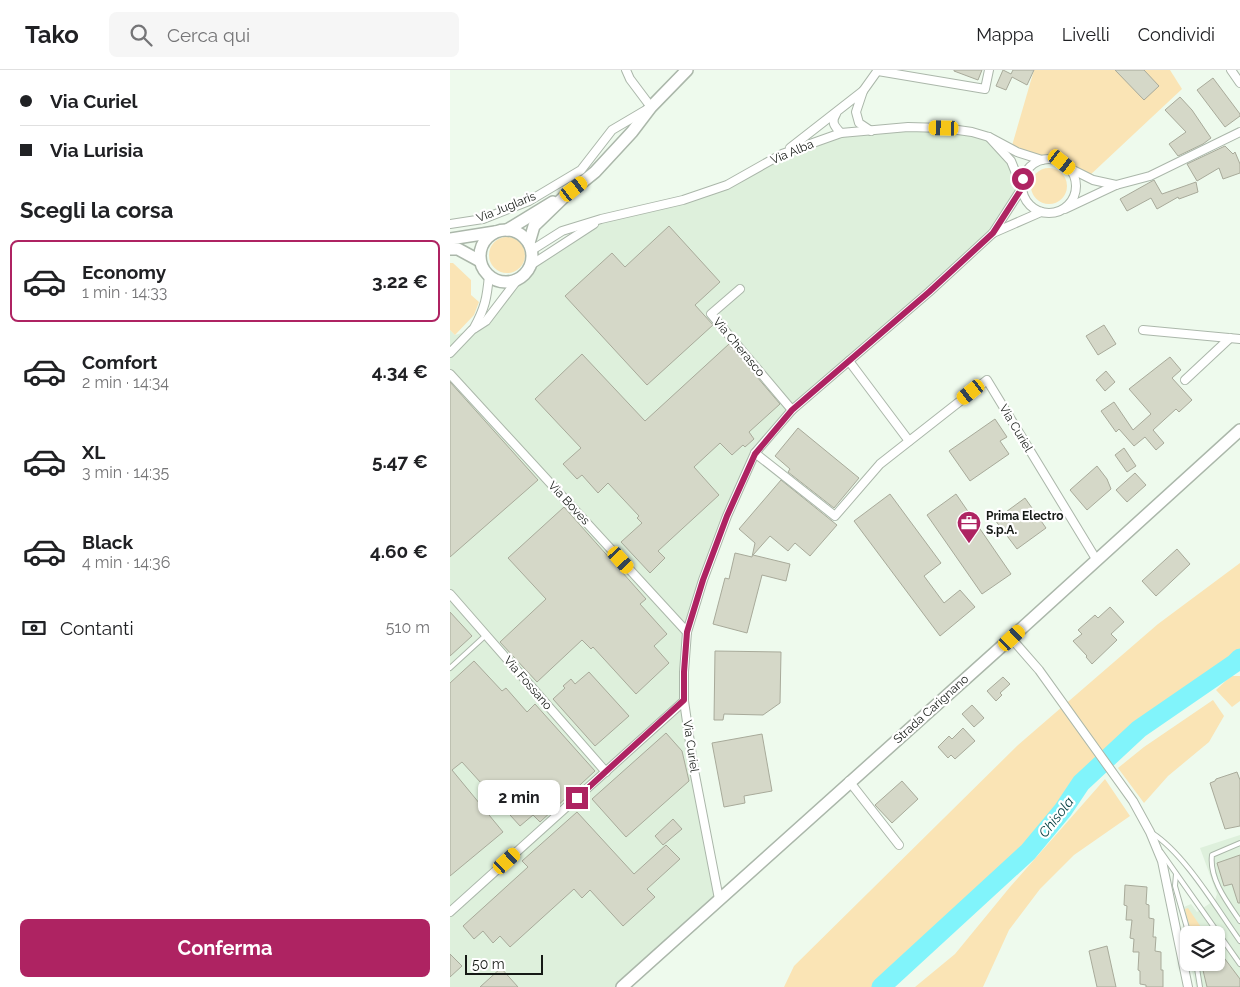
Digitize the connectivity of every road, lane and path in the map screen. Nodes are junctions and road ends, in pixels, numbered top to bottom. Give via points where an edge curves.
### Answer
1 (626, 70) edge
2 (687, 70) edge
3 (878, 70) edge
4 (988, 70) edge
5 (1231, 70) edge
6 (1240, 84) edge
7 (863, 91) junction
8 (651, 107) junction
9 (837, 112) junction
10 (871, 131) junction
11 (1240, 132) edge
12 (841, 133) junction
13 (989, 137) junction
14 (782, 154) junction
15 (1042, 160) junction
16 (1070, 168) junction
17 (1116, 185) junction
18 (1022, 188) junction
19 (564, 197) junction
20 (1065, 209) junction
21 (1041, 212) junction
22 (602, 219) junction
23 (450, 224) edge
24 (507, 230) junction
25 (495, 232) junction
26 (993, 233) junction
27 (450, 239) edge
28 (531, 247) junction
29 (450, 249) edge
30 (480, 261) junction
31 (531, 265) junction
32 (489, 276) junction
33 (518, 279) junction
34 (740, 289) dead end
35 (472, 330) junction
36 (1143, 330) dead end
37 (1230, 338) junction
38 (1240, 339) edge
39 (450, 353) edge
40 (849, 361) junction
41 (450, 374) edge
42 (1185, 380) dead end
43 (792, 410) junction
44 (1240, 430) edge
45 (909, 441) junction
46 (755, 454) junction
47 (1096, 560) junction
48 (450, 594) edge
49 (687, 632) junction
50 (486, 635) junction
51 (1012, 638) junction
52 (450, 668) edge
53 (684, 700) junction
54 (606, 772) junction
55 (849, 782) junction
56 (1150, 832) junction
57 (1240, 843) edge
58 (1156, 844) junction
59 (899, 845) dead end
60 (1176, 874) junction
61 (719, 899) junction
62 (450, 912) edge
63 (1240, 921) edge
64 (1186, 926) edge
65 (1240, 941) edge
66 (1240, 964) edge
67 (1197, 971) edge
68 (622, 987) edge
69 (1188, 987) edge
70 (1200, 987) edge

1 - 8 street
2 - 8 main road, Via Juglaris
3 - 4 street via 985,89
3 - 7 street
5 - 6 street
7 - 9 street
7 - 10 street via 856,112 859,123
8 - 19 main road, Via Juglaris via 596,172
8 - 23 street, Via Juglaris via 612,130 581,170 529,201 483,219
9 - 12 street via 834,126
9 - 14 street
10 - 12 street, Via Alba
10 - 13 street, Via Alba via 944,128
11 - 17 street via 1150,176
12 - 14 street, Via Alba
13 - 15 street, Via Alba via 1017,152
13 - 18 street via 1011,161
14 - 22 street, Via Alba via 727,185 683,200
15 - 16 street via 1052,159
15 - 18 street via 1027,170
16 - 17 street via 1093,180
16 - 20 street via 1075,176 1076,194
17 - 20 street
18 - 21 street via 1032,207
18 - 26 street, Via Curiel
19 - 24 main road, Via Juglaris
19 - 28 main road, Via Juglaris via 534,226
20 - 21 street
21 - 26 street, Via Curiel
22 - 28 street, Via Alba via 562,231
22 - 31 street, Via Alba
24 - 25 main road
24 - 28 main road via 520,234
25 - 27 main road, Via Juglaris
25 - 30 main road via 482,244
26 - 40 street, Via Curiel
28 - 31 main road
29 - 30 main road via 458,249
30 - 32 main road
31 - 33 main road
32 - 33 main road via 503,282
32 - 35 street via 483,311
33 - 35 street via 486,321
34 - 43 street, Via Cherasco via 711,314
35 - 39 street
36 - 37 street
37 - 38 street
37 - 42 street
40 - 43 street, Via Curiel
40 - 45 street
41 - 49 street, Via Boves
43 - 46 street, Via Curiel
44 - 47 main road, Strada Carignano
45 - 46 street, Via Curiel via 880,464 836,516
45 - 47 street, Via Curiel via 987,380
46 - 49 street, Via Curiel via 724,525
47 - 51 main road, Strada Carignano
48 - 50 street, Via Fossano
49 - 53 street, Via Curiel
50 - 52 lane
50 - 54 street, Via Fossano
51 - 55 main road, Strada Carignano
51 - 56 street via 1039,670 1133,801
53 - 54 street
53 - 61 street, Via Curiel
54 - 62 street
55 - 59 street
55 - 61 main road, Strada Carignano
56 - 58 street
56 - 65 lane via 1182,860
57 - 63 lane via 1212,854 1211,862 1221,893
58 - 60 lane
58 - 69 street
60 - 64 lane via 1175,886
60 - 66 lane
61 - 68 main road, Strada Carignano
67 - 70 lane

